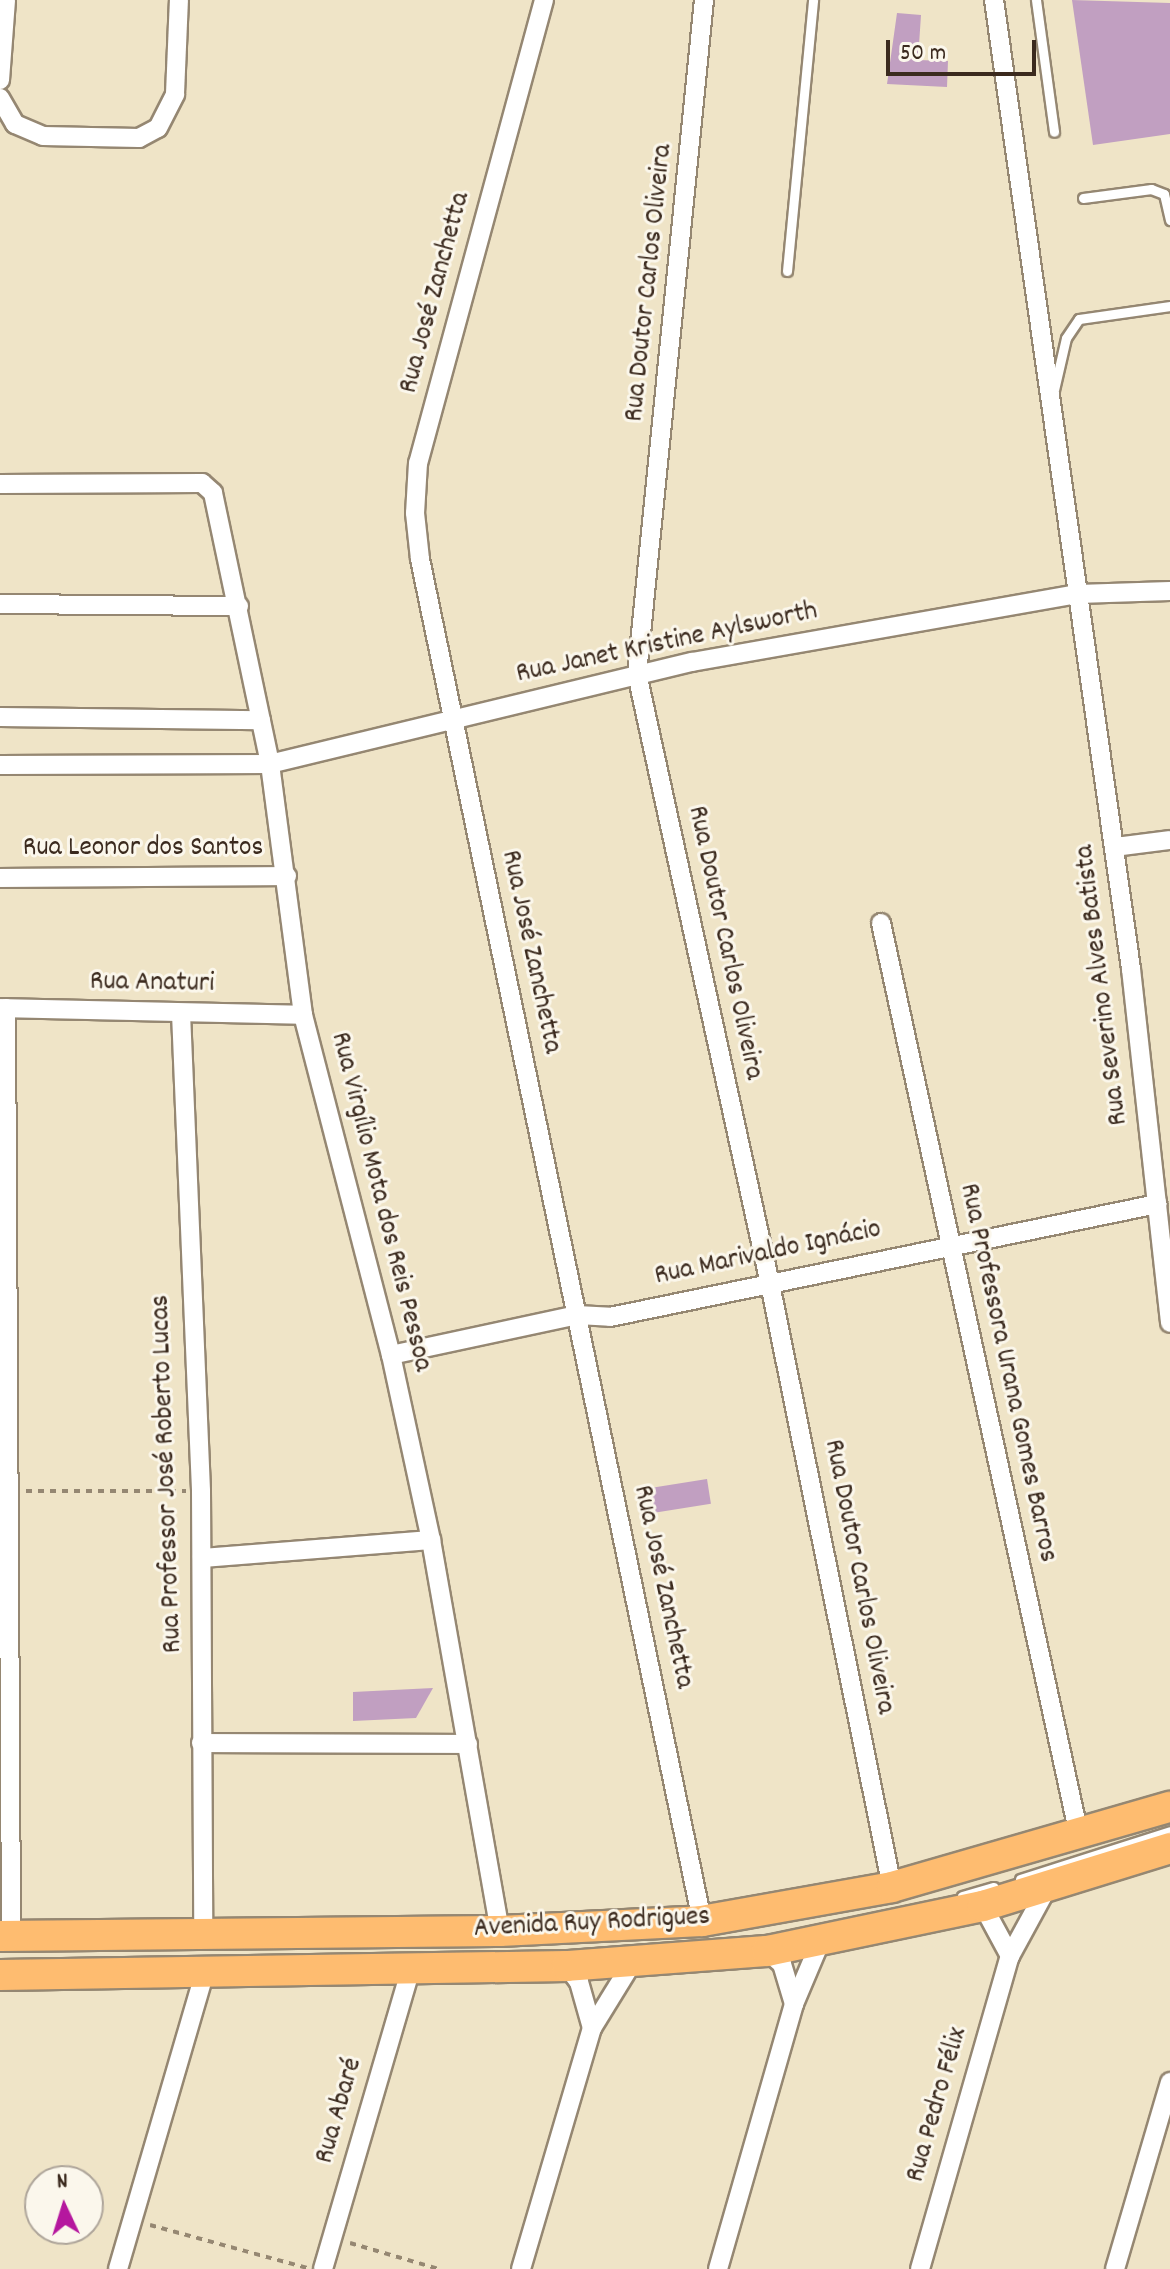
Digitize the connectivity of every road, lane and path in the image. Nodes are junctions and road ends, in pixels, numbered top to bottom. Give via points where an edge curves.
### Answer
1 (6, 0) edge
2 (179, 0) edge
3 (544, 0) edge
4 (704, 0) edge
5 (813, 0) edge
6 (994, 0) edge
7 (1036, 0) edge
8 (0, 80) edge
9 (0, 98) edge
10 (1054, 132) dead end
11 (1083, 198) dead end
12 (1170, 220) edge
13 (787, 271) dead end
14 (1170, 306) edge
15 (1051, 401) junction
16 (0, 484) edge
17 (1170, 591) edge
18 (1078, 594) junction
19 (0, 604) edge
20 (239, 606) junction
21 (637, 674) junction
22 (0, 717) edge
23 (261, 720) junction
24 (454, 720) junction
25 (270, 764) junction
26 (0, 765) edge
27 (1170, 840) edge
28 (1115, 847) junction
29 (287, 876) junction
30 (0, 878) edge
31 (881, 923) dead end
32 (3, 1008) edge
33 (181, 1013) junction
34 (303, 1015) junction
35 (1157, 1204) junction
36 (950, 1243) junction
37 (770, 1284) junction
38 (577, 1315) junction
39 (1170, 1323) edge
40 (391, 1355) junction
41 (7, 1491) junction
42 (201, 1491) junction
43 (431, 1540) junction
44 (202, 1558) junction
45 (201, 1743) junction
46 (468, 1744) junction
47 (1170, 1807) edge
48 (1170, 1816) edge
49 (1170, 1831) edge
50 (1079, 1835) junction
51 (1170, 1848) edge
52 (1018, 1865) dead end
53 (961, 1881) dead end
54 (892, 1887) junction
55 (1047, 1888) junction
56 (950, 1898) dead end
57 (936, 1902) dead end
58 (983, 1906) junction
59 (802, 1916) dead end
60 (787, 1919) dead end
61 (702, 1921) junction
62 (203, 1933) junction
63 (821, 1940) junction
64 (771, 1941) junction
65 (505, 1949) junction
66 (1010, 1956) junction
67 (3, 1961) edge
68 (632, 1963) junction
69 (567, 1966) junction
70 (411, 1969) junction
71 (205, 1971) junction
72 (794, 2004) junction
73 (592, 2028) junction
74 (1170, 2082) edge
75 (132, 2220) junction
76 (332, 2238) junction
77 (118, 2269) edge
78 (311, 2269) edge
79 (323, 2269) edge
80 (439, 2269) edge
81 (521, 2269) edge
82 (718, 2269) edge
83 (920, 2269) edge
84 (1115, 2269) edge

1 - 8 street
2 - 9 street via 175,94 169,113 149,133 139,138 43,136 15,124
3 - 24 street, Rua José Zanchetta via 418,463 420,559
4 - 21 street, Rua Doutor Carlos Oliveira
5 - 13 lane
6 - 15 street, Rua Severino Alves Batista
7 - 10 lane
11 - 12 lane via 1151,189 1164,194
14 - 15 lane via 1079,319 1066,338
15 - 18 street, Rua Severino Alves Batista
16 - 20 street, Rua Virgílio Mota dos Reis Pessoa via 209,486
17 - 18 street, Rua Janet Kristine Aylsworth
18 - 21 street, Rua Janet Kristine Aylsworth
18 - 28 street, Rua Severino Alves Batista
19 - 20 street
20 - 23 street, Rua Virgílio Mota dos Reis Pessoa
21 - 24 street, Rua Janet Kristine Aylsworth
21 - 37 street, Rua Doutor Carlos Oliveira
22 - 23 street
23 - 25 street, Rua Virgílio Mota dos Reis Pessoa
24 - 25 street, Rua Janet Kristine Aylsworth
24 - 38 street, Rua José Zanchetta
25 - 26 street, Rua Janet Kristine Aylsworth
25 - 29 street, Rua Virgílio Mota dos Reis Pessoa
27 - 28 street
28 - 35 street, Rua Severino Alves Batista
29 - 30 street, Rua Leonor dos Santos
29 - 34 street, Rua Virgílio Mota dos Reis Pessoa
31 - 36 street, Rua Professora Urana Gomes Barros
32 - 33 street, Rua Anaturi
32 - 41 street
33 - 34 street, Rua Anaturi
33 - 42 street, Rua Professor José Roberto Lucas
34 - 40 street, Rua Virgílio Mota dos Reis Pessoa
35 - 36 street, Rua Marivaldo Ignácio
35 - 39 street, Rua Severino Alves Batista
36 - 37 street, Rua Marivaldo Ignácio
36 - 50 street, Rua Professora Urana Gomes Barros
37 - 38 street, Rua Marivaldo Ignácio via 610,1317
37 - 54 street, Rua Doutor Carlos Oliveira
38 - 40 street, Rua Marivaldo Ignácio
38 - 61 street, Rua José Zanchetta
40 - 43 street, Rua Virgílio Mota dos Reis Pessoa
41 - 42 path
41 - 67 street
42 - 44 street, Rua Professor José Roberto Lucas
43 - 44 street
43 - 46 street, Rua Virgílio Mota dos Reis Pessoa
44 - 45 street, Rua Professor José Roberto Lucas
45 - 46 street
45 - 62 street, Rua Professor José Roberto Lucas
46 - 65 street, Rua Virgílio Mota dos Reis Pessoa
47 - 50 main road, Avenida Ruy Rodrigues
48 - 52 lane
49 - 56 lane
50 - 54 main road, Avenida Ruy Rodrigues
51 - 55 main road, Avenida Ruy Rodrigues
53 - 59 lane
54 - 61 main road, Avenida Ruy Rodrigues
55 - 58 main road, Avenida Ruy Rodrigues
55 - 66 street, Rua Pedro Félix
57 - 64 lane
58 - 63 main road, Avenida Ruy Rodrigues
58 - 66 street
60 - 65 lane
61 - 65 main road, Avenida Ruy Rodrigues
62 - 65 main road, Avenida Ruy Rodrigues
62 - 67 main road, Avenida Ruy Rodrigues
63 - 64 main road, Avenida Ruy Rodrigues
63 - 72 street
64 - 65 lane
64 - 68 main road, Avenida Ruy Rodrigues
64 - 72 street
65 - 67 lane
65 - 67 lane
65 - 69 main road, Avenida Ruy Rodrigues
65 - 70 main road, Avenida Ruy Rodrigues
66 - 83 street, Rua Pedro Félix
67 - 71 main road, Avenida Ruy Rodrigues
68 - 69 main road, Avenida Ruy Rodrigues
68 - 73 street
69 - 73 street via 579,1982
70 - 71 main road, Avenida Ruy Rodrigues
70 - 76 street, Rua Abaré
71 - 75 street
72 - 82 street
73 - 81 street
74 - 84 street
75 - 77 street
75 - 78 path
76 - 79 street, Rua Abaré
76 - 80 path

